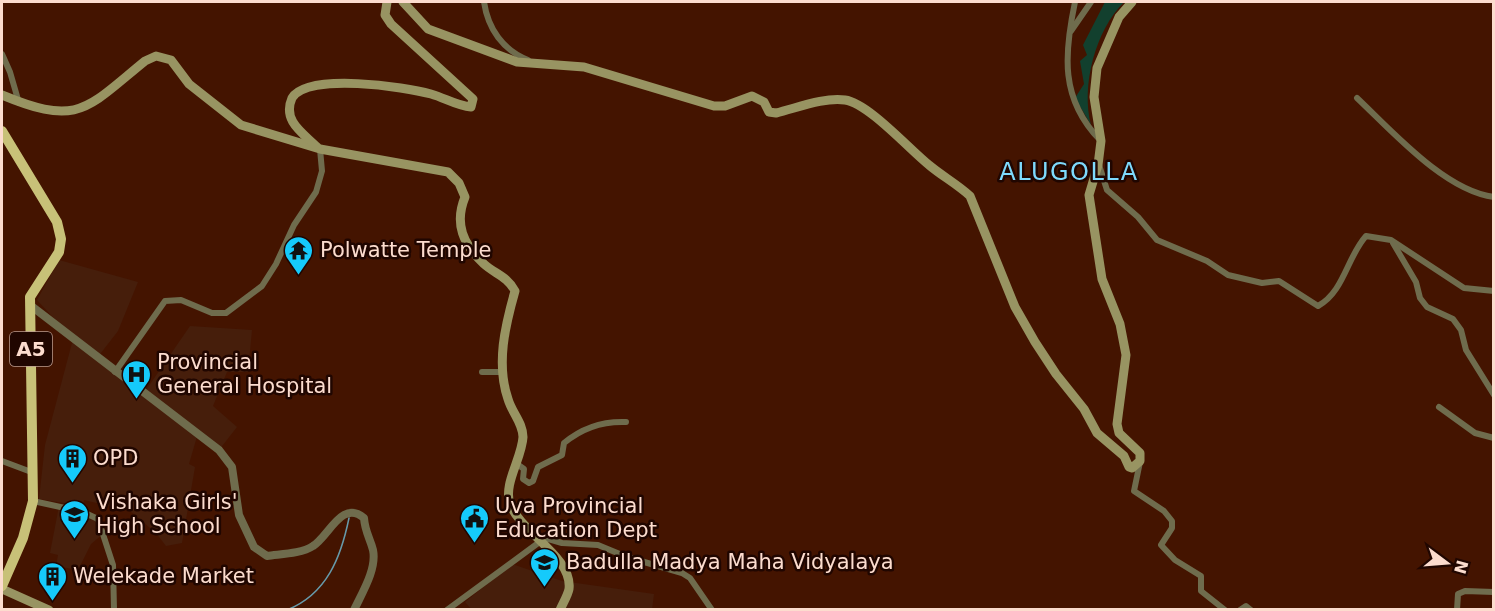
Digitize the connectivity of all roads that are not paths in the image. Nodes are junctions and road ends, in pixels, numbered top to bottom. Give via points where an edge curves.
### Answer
1 (387, 2) edge
2 (403, 2) edge
3 (484, 2) edge
4 (1075, 2) edge
5 (1091, 2) edge
6 (1132, 2) edge
7 (1068, 36) junction
8 (2, 54) edge
9 (540, 64) junction
10 (2, 95) edge
11 (1357, 98) dead end
12 (19, 103) junction
13 (2, 131) edge
14 (1101, 141) junction
15 (320, 149) junction
16 (1098, 165) junction
17 (1494, 197) edge
18 (1391, 240) junction
19 (1494, 291) edge
20 (30, 305) junction
21 (115, 372) junction
22 (482, 372) dead end
23 (504, 372) junction
24 (1494, 395) edge
25 (1440, 407) dead end
26 (626, 422) dead end
27 (1494, 438) edge
28 (2, 461) edge
29 (1140, 462) junction
30 (517, 464) junction
31 (34, 473) junction
32 (33, 501) junction
33 (538, 540) junction
34 (2, 587) edge
35 (1494, 592) edge
36 (49, 609) edge
37 (114, 609) edge
38 (354, 609) edge
39 (447, 609) edge
40 (560, 609) edge
41 (712, 609) edge
42 (1225, 609) edge
43 (1240, 609) edge
44 (1251, 609) edge
45 (1457, 609) edge

1 - 15 main road via 385,15 391,24 461,86 472,99 471,107 432,94 368,84 304,89 292,99 290,116 295,127
2 - 9 main road via 428,29 517,62
3 - 9 street via 499,40 512,54
4 - 7 street
5 - 7 street
6 - 14 main road via 1119,17 1097,68 1094,97
7 - 14 street via 1070,92 1085,125
8 - 12 street
9 - 29 main road via 584,67 714,106 752,96 764,102 769,112 776,113 836,99 848,100 970,196 1015,307 1056,374 1084,409 1096,433 1124,456 1129,467
10 - 12 main road
11 - 17 street via 1421,158 1481,196
12 - 15 main road via 66,114 88,107 156,56 171,60 189,84 241,125
13 - 20 highway, A5 via 60,231 59,252 34,289
14 - 16 main road
15 - 21 street via 322,171 316,192 262,286 225,313 212,313 181,300 165,301
15 - 23 main road via 448,172 459,183 465,197 458,212 461,232 484,264 509,280 515,291 502,336
16 - 18 street via 1107,190 1157,240 1207,261 1228,275 1262,283 1279,281 1318,306 1329,300 1356,247 1366,236
16 - 29 main road via 1089,204 1102,279 1120,324 1126,355 1117,424 1119,433 1140,453
18 - 19 street via 1464,288
18 - 24 street via 1416,282 1420,298 1427,307 1453,319 1461,330 1466,350
20 - 21 street
20 - 31 highway, A5
21 - 38 street via 228,459 239,515 254,547 262,554 315,545 348,513 364,518 373,562
22 - 23 street
23 - 30 main road via 508,403 523,434
25 - 27 street via 1475,433
26 - 30 street via 608,421 577,431 564,443 562,456 538,466 529,483 523,479 524,469
28 - 31 street
29 - 42 street via 1134,491 1172,520 1172,528 1161,544 1174,560 1201,576 1201,591
30 - 33 main road via 509,500
31 - 32 highway, A5
32 - 34 highway, A5 via 23,538
32 - 37 street via 84,512 98,519 113,565
33 - 39 street
33 - 40 main road via 565,569 569,590
33 - 41 street via 598,545 673,569 690,578
34 - 36 main road
35 - 45 street via 1458,594
43 - 44 street

